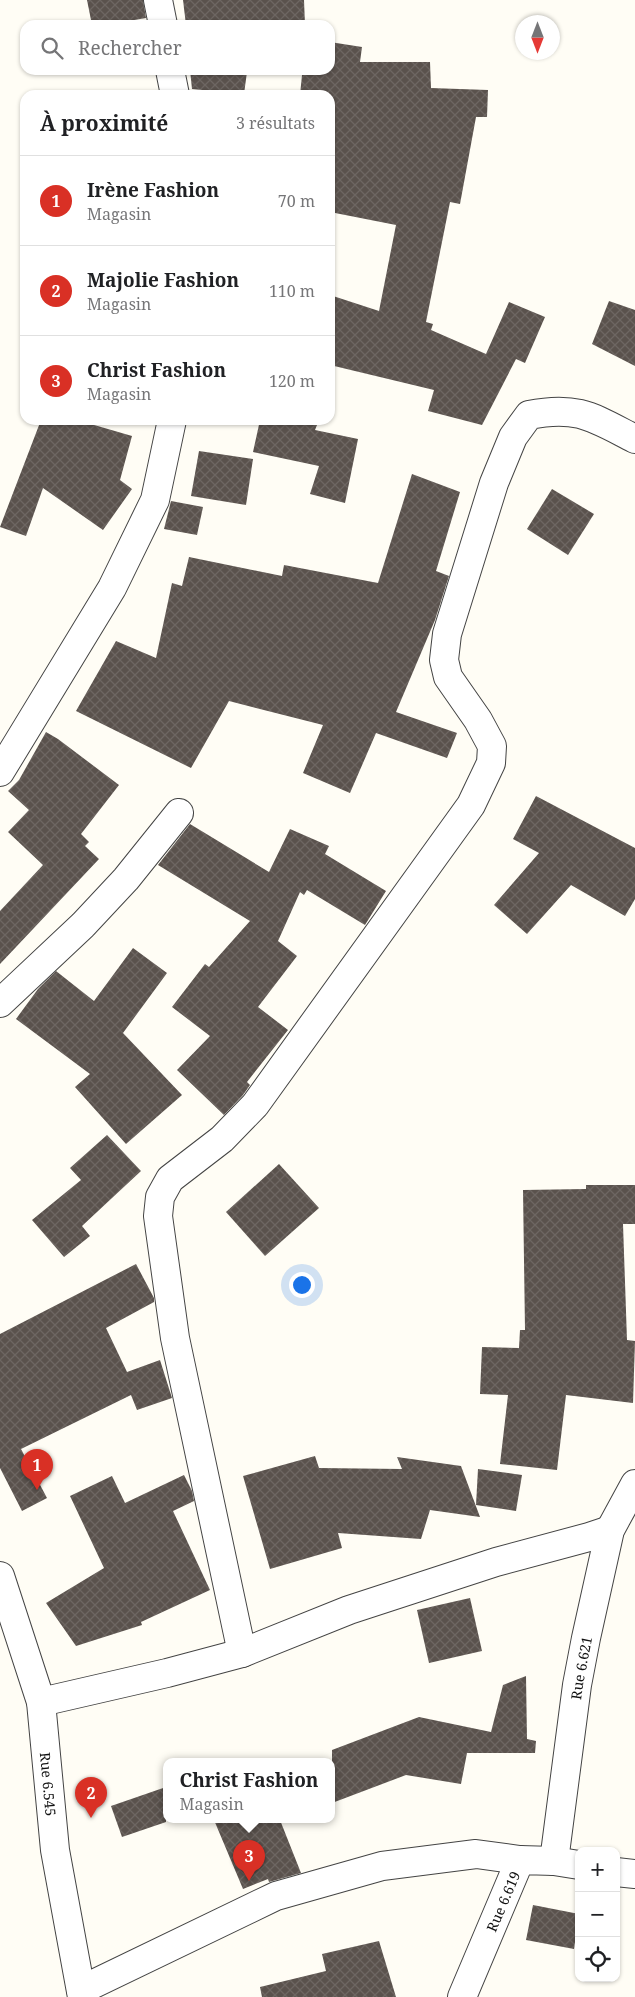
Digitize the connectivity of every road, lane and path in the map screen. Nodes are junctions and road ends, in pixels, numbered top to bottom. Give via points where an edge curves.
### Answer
1 (158, 0) edge
2 (162, 20) edge
3 (171, 75) edge
4 (174, 90) edge
5 (171, 425) edge
6 (635, 439) edge
7 (0, 772) edge
8 (179, 814) dead end
9 (0, 1003) edge
10 (635, 1484) edge
11 (610, 1530) junction
12 (0, 1576) edge
13 (242, 1653) junction
14 (41, 1702) junction
15 (520, 1860) junction
16 (566, 1863) edge
17 (620, 1872) edge
18 (635, 1874) edge
19 (82, 1993) edge
20 (462, 1997) edge

1 - 2 street
3 - 4 street
5 - 7 street via 155,500 112,588
6 - 13 street via 595,418 551,410 529,415 513,437 494,483 447,634 444,660 448,677 492,746 491,764 471,805 255,1105 222,1139 170,1179 160,1197 158,1216 175,1338
8 - 9 street via 82,925
10 - 11 street, Rue 6.621
11 - 13 street via 496,1562 350,1610
11 - 16 street, Rue 6.621 via 577,1685
12 - 14 street, Rue 6.545
13 - 14 street
14 - 19 street, Rue 6.545 via 55,1850
15 - 16 street, Rue 6.619
15 - 19 street via 476,1854 382,1866 276,1896
15 - 20 street, Rue 6.619
17 - 18 street

